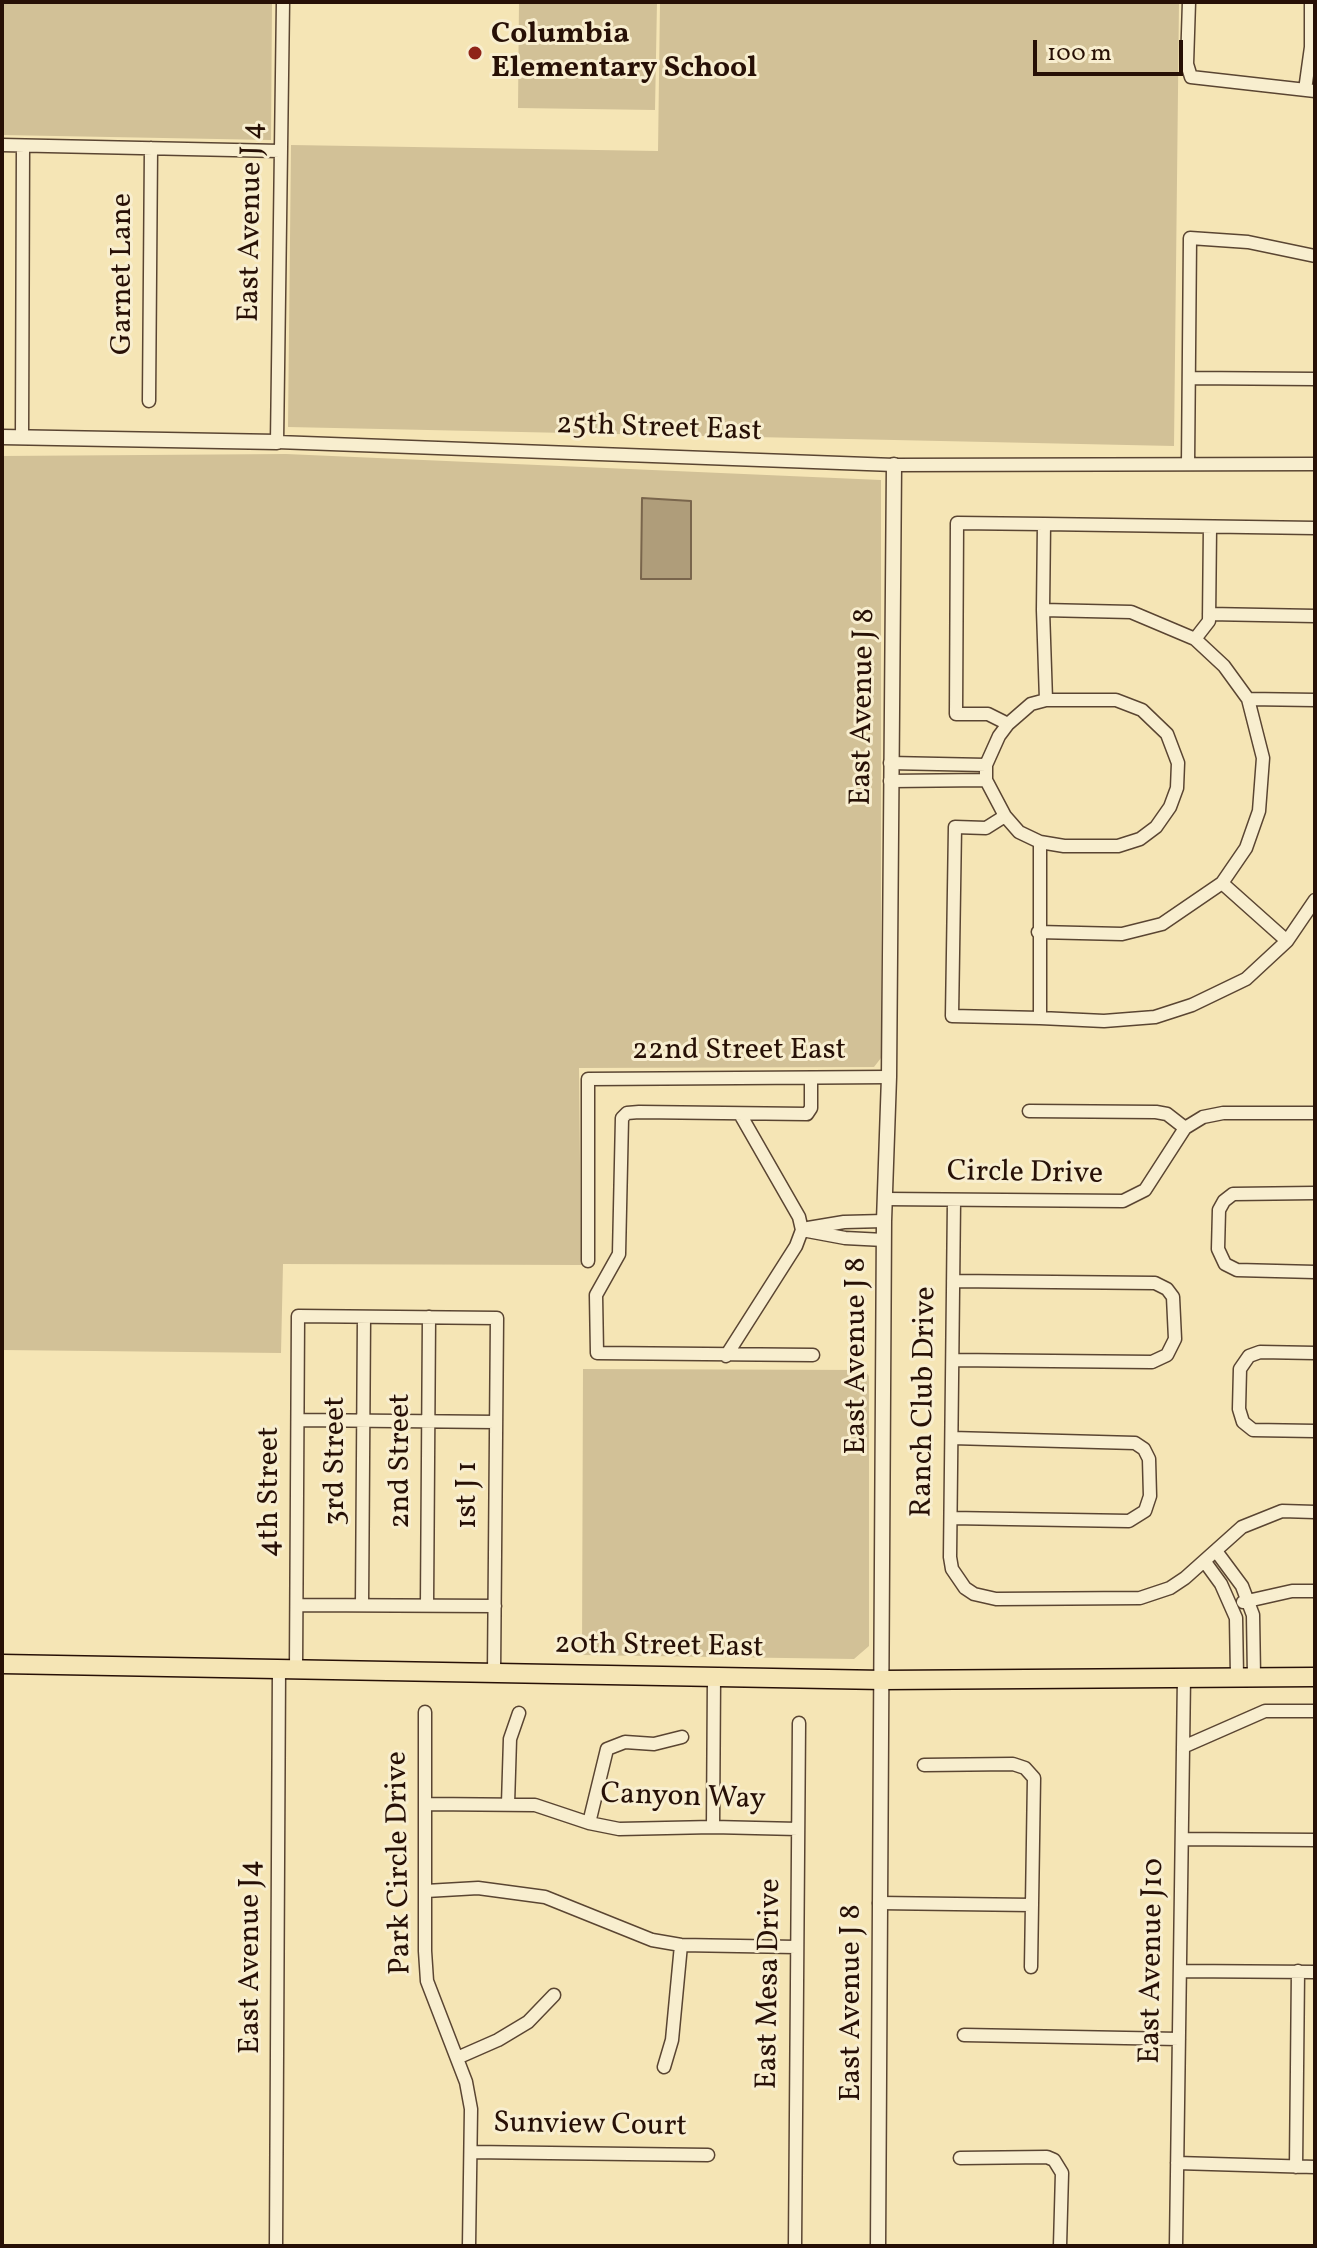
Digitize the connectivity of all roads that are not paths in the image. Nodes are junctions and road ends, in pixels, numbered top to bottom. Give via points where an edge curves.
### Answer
1 (283, 2) edge
2 (1189, 2) edge
3 (1311, 2) edge
4 (1310, 91) edge
5 (2, 145) edge
6 (23, 146) junction
7 (151, 148) junction
8 (280, 151) junction
9 (1315, 256) edge
10 (1189, 378) junction
11 (1315, 379) edge
12 (149, 401) dead end
13 (2, 437) edge
14 (22, 437) junction
15 (277, 442) junction
16 (1188, 464) junction
17 (1315, 464) edge
18 (894, 465) junction
19 (1044, 524) junction
20 (1210, 527) junction
21 (1315, 528) edge
22 (1043, 610) junction
23 (1209, 614) junction
24 (1315, 616) edge
25 (1195, 639) junction
26 (1248, 699) junction
27 (1046, 700) junction
28 (1315, 700) edge
29 (1008, 724) junction
30 (890, 763) junction
31 (986, 765) junction
32 (986, 780) junction
33 (890, 781) junction
34 (1005, 816) junction
35 (1040, 842) junction
36 (1222, 883) junction
37 (1315, 900) edge
38 (1038, 932) junction
39 (1287, 941) junction
40 (1040, 1018) junction
41 (889, 1077) junction
42 (811, 1078) junction
43 (1029, 1111) dead end
44 (1315, 1113) edge
45 (740, 1114) junction
46 (1185, 1128) junction
47 (1315, 1193) edge
48 (885, 1199) junction
49 (954, 1201) junction
50 (884, 1221) junction
51 (802, 1230) junction
52 (884, 1240) junction
53 (588, 1261) dead end
54 (1315, 1272) edge
55 (953, 1281) junction
56 (364, 1317) junction
57 (429, 1317) junction
58 (1315, 1353) edge
59 (813, 1355) dead end
60 (726, 1356) junction
61 (953, 1360) junction
62 (298, 1420) junction
63 (363, 1420) junction
64 (428, 1422) junction
65 (496, 1422) junction
66 (1315, 1431) edge
67 (952, 1438) junction
68 (1315, 1512) edge
69 (951, 1518) junction
70 (1216, 1551) junction
71 (1205, 1562) junction
72 (1315, 1591) edge
73 (1248, 1601) junction
74 (297, 1605) junction
75 (362, 1605) junction
76 (427, 1605) junction
77 (495, 1606) junction
78 (1232, 1606) junction
79 (2, 1664) edge
80 (288, 1668) junction
81 (494, 1673) junction
82 (1245, 1676) junction
83 (714, 1677) junction
84 (1184, 1677) junction
85 (1315, 1677) edge
86 (883, 1680) junction
87 (1315, 1711) edge
88 (425, 1712) dead end
89 (519, 1713) dead end
90 (799, 1723) dead end
91 (682, 1737) dead end
92 (1183, 1747) junction
93 (924, 1765) dead end
94 (426, 1804) junction
95 (508, 1804) junction
96 (589, 1823) junction
97 (713, 1827) junction
98 (798, 1829) junction
99 (1182, 1839) junction
100 (1315, 1840) edge
101 (426, 1891) junction
102 (879, 1903) junction
103 (1032, 1905) junction
104 (681, 1945) junction
105 (796, 1947) junction
106 (1031, 1967) dead end
107 (1180, 1971) junction
108 (1298, 1971) junction
109 (1315, 1972) edge
110 (554, 1995) dead end
111 (964, 2035) dead end
112 (1179, 2039) junction
113 (457, 2058) junction
114 (664, 2067) dead end
115 (471, 2152) junction
116 (708, 2155) dead end
117 (960, 2158) dead end
118 (1177, 2163) junction
119 (1296, 2167) junction
120 (1315, 2167) edge
121 (276, 2246) edge
122 (469, 2246) edge
123 (795, 2246) edge
124 (878, 2246) edge
125 (1060, 2246) edge
126 (1176, 2246) edge

1 - 8 street, East Avenue J 4
2 - 4 street via 1191,77
3 - 4 street
5 - 6 street
6 - 7 street
6 - 14 street
7 - 8 street
7 - 12 street, Garnet Lane
8 - 15 street, East Avenue J 4
9 - 10 street via 1248,242 1190,238
10 - 11 street
10 - 16 street
13 - 14 street, 25th Street East
14 - 15 street, 25th Street East
15 - 18 street, 25th Street East
16 - 17 street, 25th Street East
16 - 18 street, 25th Street East
18 - 30 street, East Avenue J 8
19 - 20 street
19 - 22 street
19 - 29 street via 957,523 956,714 988,714
20 - 21 street
20 - 23 street
22 - 25 street via 1131,612
22 - 27 street
23 - 24 street
23 - 25 street
25 - 26 street
26 - 28 street
26 - 36 street via 1263,758 1259,811 1246,848
27 - 29 street via 1031,704
27 - 35 street via 1116,700 1142,710 1167,734 1178,763 1177,788 1156,827 1140,839 1118,846
29 - 31 street
30 - 31 street
30 - 33 street, East Avenue J 8
31 - 32 street
32 - 33 street
32 - 34 street
33 - 41 street, East Avenue J 8
34 - 35 street via 1019,832
34 - 40 street via 986,828 955,827 952,1016
35 - 38 street
36 - 38 street via 1162,924 1122,934
36 - 39 street
37 - 39 street
38 - 40 street
39 - 40 street via 1246,979 1155,1017
41 - 42 street, 22nd Street East
41 - 48 street, East Avenue J 8
42 - 45 street via 807,1114
42 - 53 street, 22nd Street East via 588,1079
43 - 46 street via 1156,1112
44 - 46 street via 1216,1113
45 - 51 street
45 - 60 street via 639,1112 622,1118 619,1254 596,1295 597,1353
46 - 49 street, Circle Drive via 1145,1190 1129,1199
47 - 54 street via 1238,1192 1224,1201 1218,1216 1218,1249 1229,1267
48 - 49 street, Circle Drive
48 - 50 street, East Avenue J 8
49 - 55 street, Ranch Club Drive
50 - 51 street
50 - 52 street, East Avenue J 8
51 - 52 street
51 - 60 street
52 - 86 street, East Avenue J 8
55 - 61 street, Ranch Club Drive
55 - 61 street via 1155,1283 1173,1297 1175,1339 1167,1355 1152,1362
56 - 57 street
56 - 62 street, 4th Street via 298,1316
56 - 63 street, 3rd Street
57 - 64 street, 2nd Street
57 - 65 street, 1st J 1 via 497,1318
58 - 66 street via 1254,1353 1241,1364 1239,1386 1239,1414 1249,1428
59 - 60 street
61 - 67 street, Ranch Club Drive
62 - 63 street
62 - 74 street, 4th Street
63 - 64 street
63 - 75 street, 3rd Street
64 - 65 street
64 - 76 street, 2nd Street
65 - 77 street, 1st J 1
67 - 69 street, Ranch Club Drive
67 - 69 street via 1135,1443 1149,1459 1150,1496 1145,1511 1129,1521
68 - 70 street via 1282,1511 1242,1527
69 - 71 street, Ranch Club Drive via 952,1569 965,1588 996,1599 1140,1598 1170,1588
70 - 71 street
70 - 73 street
71 - 78 street
72 - 73 street
73 - 78 street
73 - 82 street via 1253,1615
74 - 75 street
74 - 80 street, 4th Street
75 - 76 street
76 - 77 street
77 - 81 street, 1st J 1
78 - 82 street
79 - 80 main road, 20th Street East
80 - 81 main road, 20th Street East
80 - 121 street, East Avenue J4
81 - 83 main road, 20th Street East
82 - 84 main road, 20th Street East
82 - 85 main road, 20th Street East
83 - 86 main road, 20th Street East
83 - 97 street
84 - 86 main road, 20th Street East
84 - 92 street, East Avenue J10
86 - 102 street, East Avenue J 8
87 - 92 street via 1265,1711
88 - 94 street, Park Circle Drive
89 - 95 street via 510,1739
90 - 98 street, East Mesa Drive
91 - 96 street via 654,1744 625,1742 607,1749
92 - 99 street, East Avenue J10
93 - 103 street via 1013,1764 1034,1778
94 - 95 street, Canyon Way
94 - 101 street, Park Circle Drive
95 - 96 street, Canyon Way via 535,1805
96 - 97 street, Canyon Way via 619,1829
97 - 98 street, Canyon Way
98 - 105 street, East Mesa Drive
99 - 100 street
99 - 107 street, East Avenue J10
101 - 104 street via 478,1888 545,1897 652,1940
101 - 113 street, Park Circle Drive via 427,1981
102 - 103 street
102 - 124 street, East Avenue J 8
103 - 106 street
104 - 105 street
104 - 114 street via 672,2040
105 - 123 street, East Mesa Drive
107 - 108 street
107 - 112 street, East Avenue J10
108 - 109 street
108 - 119 street
110 - 113 street via 528,2022
111 - 112 street
112 - 118 street, East Avenue J10
113 - 115 street, Park Circle Drive via 471,2109
115 - 116 street, Sunview Court
115 - 122 street, Park Circle Drive
117 - 125 street via 1054,2160 1062,2173
118 - 119 street
118 - 126 street, East Avenue J10
119 - 120 street

